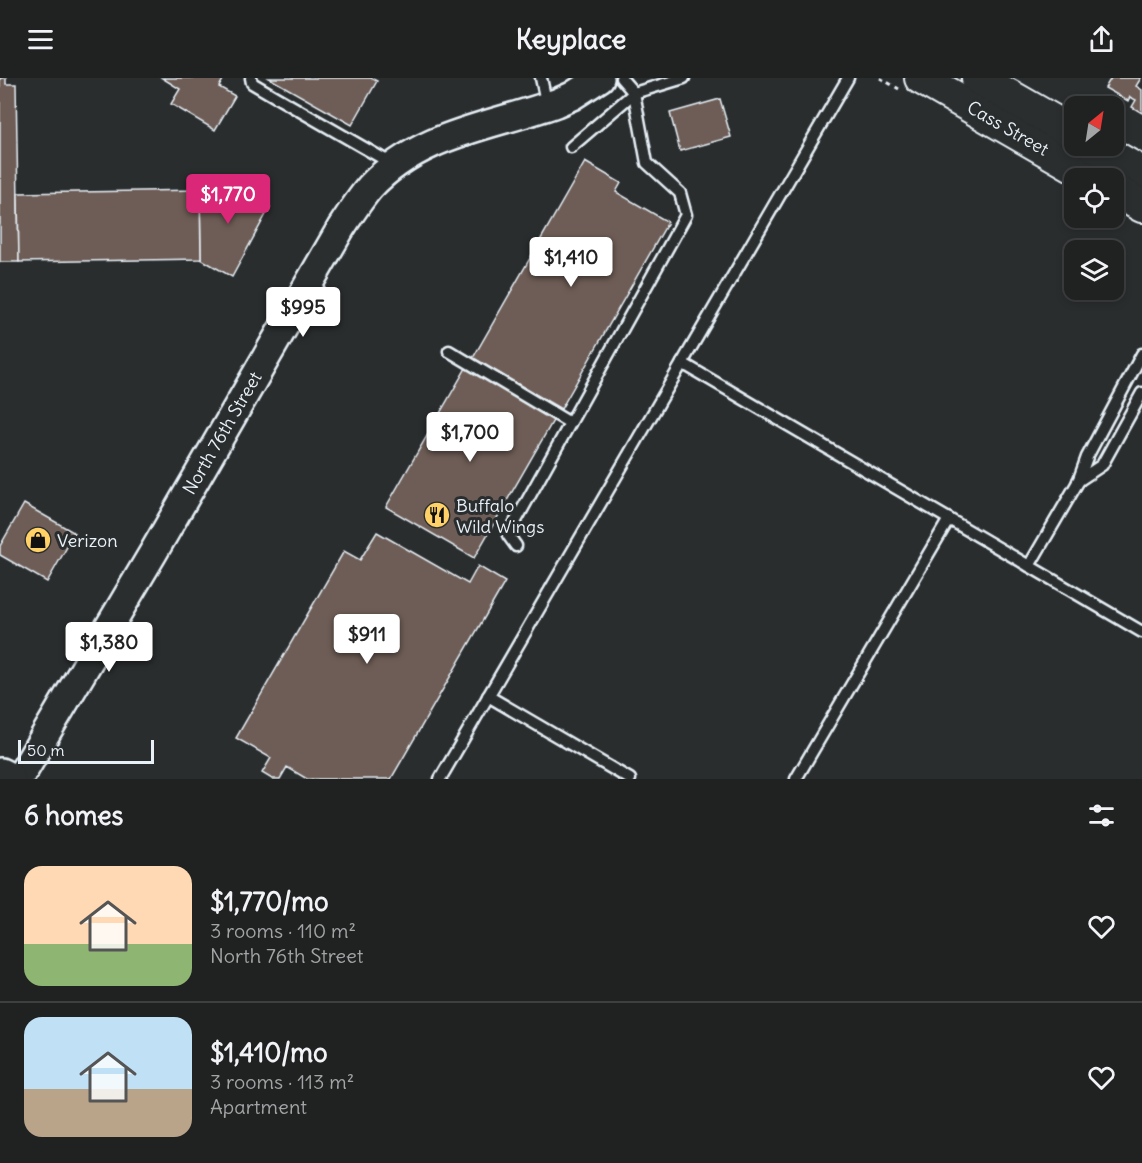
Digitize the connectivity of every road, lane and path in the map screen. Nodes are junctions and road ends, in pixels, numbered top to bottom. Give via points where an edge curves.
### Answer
1 (251, 78) edge
2 (541, 78) edge
3 (600, 78) edge
4 (621, 78) edge
5 (684, 78) edge
6 (848, 78) edge
7 (921, 78) edge
8 (978, 78) edge
9 (634, 93) junction
10 (547, 106) junction
11 (1064, 127) edge
12 (571, 147) dead end
13 (1112, 156) edge
14 (394, 165) junction
15 (1078, 168) edge
16 (1142, 173) edge
17 (1124, 195) edge
18 (1142, 206) edge
19 (449, 351) dead end
20 (1142, 354) edge
21 (682, 363) junction
22 (1142, 393) edge
23 (570, 423) junction
24 (1078, 482) junction
25 (949, 519) junction
26 (516, 546) dead end
27 (1029, 566) junction
28 (1142, 632) edge
29 (488, 696) junction
30 (0, 775) edge
31 (8, 779) edge
32 (19, 779) edge
33 (440, 779) edge
34 (630, 779) edge
35 (796, 779) edge

1 - 14 lane via 252,83
2 - 10 lane
3 - 10 street, North 76th Street
4 - 9 lane
5 - 9 lane
6 - 21 lane
7 - 15 main road, Cass Street
8 - 11 main road, Cass Street
9 - 12 lane
9 - 23 lane via 647,163 680,193 686,215
10 - 14 street, North 76th Street via 450,135
13 - 16 main road
14 - 32 street, North 76th Street via 368,189 341,228
17 - 18 main road
19 - 23 lane
20 - 24 lane via 1087,457
21 - 25 lane
21 - 29 lane
22 - 24 lane via 1102,465
23 - 26 lane via 508,535
24 - 27 lane
25 - 27 lane
25 - 35 lane
27 - 28 lane
29 - 33 lane
29 - 34 lane
30 - 31 highway

